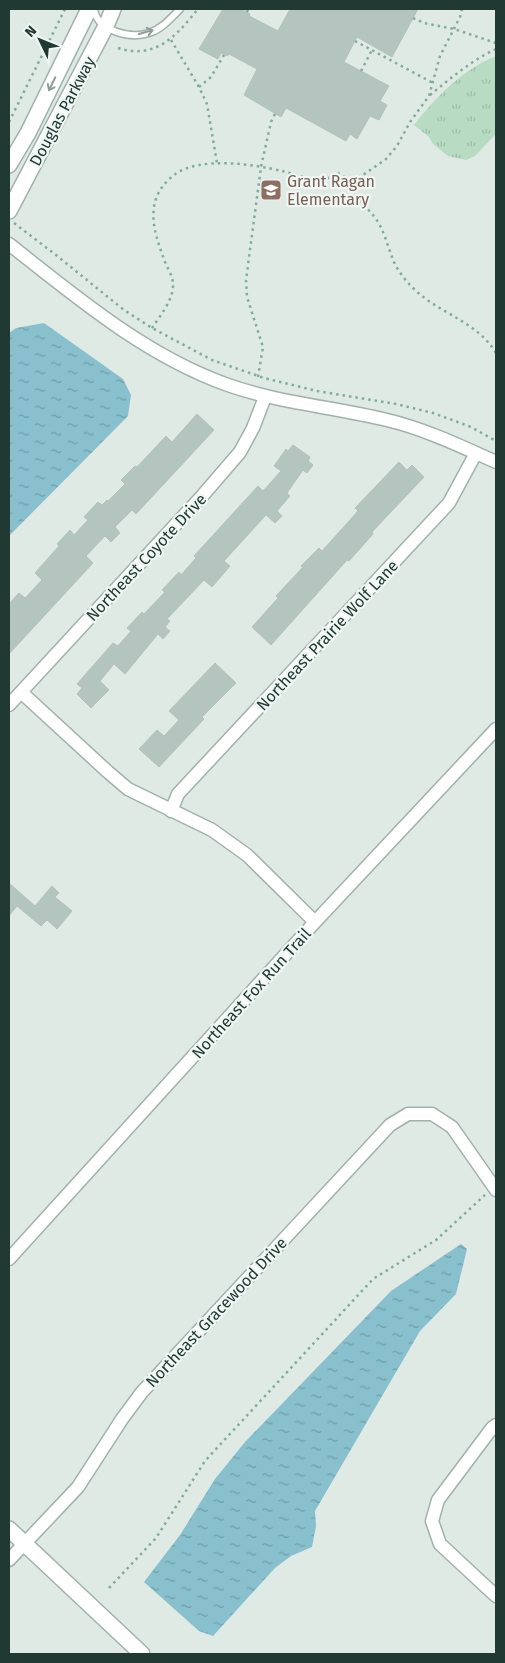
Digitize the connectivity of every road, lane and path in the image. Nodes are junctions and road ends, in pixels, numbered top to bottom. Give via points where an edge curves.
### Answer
1 (65, 9) edge
2 (89, 9) edge
3 (94, 9) edge
4 (113, 9) edge
5 (180, 9) edge
6 (198, 9) edge
7 (462, 9) edge
8 (413, 18) dead end
9 (106, 26) junction
10 (454, 29) junction
11 (171, 40) junction
12 (355, 41) dead end
13 (496, 43) edge
14 (118, 48) dead end
15 (496, 49) edge
16 (372, 50) junction
17 (224, 54) dead end
18 (361, 71) dead end
19 (433, 83) junction
20 (199, 87) junction
21 (429, 96) junction
22 (275, 114) dead end
23 (9, 122) edge
24 (217, 164) junction
25 (9, 165) edge
26 (261, 167) junction
27 (353, 182) junction
28 (9, 211) edge
29 (9, 220) edge
30 (9, 244) edge
31 (152, 328) junction
32 (496, 353) edge
33 (258, 376) junction
34 (265, 397) junction
35 (496, 441) edge
36 (476, 453) junction
37 (496, 462) edge
38 (21, 692) junction
39 (9, 705) edge
40 (496, 729) edge
41 (171, 811) junction
42 (315, 922) junction
43 (495, 1189) edge
44 (9, 1260) edge
45 (496, 1425) edge
46 (9, 1529) edge
47 (24, 1544) junction
48 (9, 1560) edge
49 (109, 1588) dead end
50 (496, 1596) edge
51 (142, 1654) edge

1 - 23 path
2 -> 25 street, Douglas Parkway
3 - 9 lane via 99,22
4 - 9 street, Douglas Parkway
9 -> 5 lane via 124,34 141,35 162,26
6 - 11 path
7 - 10 path
8 - 10 path
9 - 28 street, Douglas Parkway
10 - 13 path
10 - 19 path via 440,56
11 - 14 path via 144,51
11 - 20 path
12 - 16 path
15 - 21 path via 456,73
16 - 18 path
16 - 19 path
17 - 20 path via 211,77
19 - 21 path
20 - 24 path via 207,104
21 - 27 path via 386,159
22 - 26 path
24 - 26 path
24 - 31 path via 186,168 164,184 156,198 154,229 173,283 171,295
26 - 27 path via 312,179 324,179 336,172
26 - 33 path via 246,280 247,297 264,347
27 - 32 path via 358,201 380,225 395,264 404,277 426,298 486,338
29 - 31 path via 124,310
30 - 34 street via 139,340 190,369
31 - 33 path via 212,360
33 - 35 path via 433,413
34 - 36 street via 388,420 424,430
34 - 38 street, Northeast Coyote Drive via 240,452
36 - 37 street
36 - 41 street, Northeast Prairie Wolf Lane via 449,503 178,794
38 - 39 street, Northeast Coyote Drive
38 - 41 street via 128,788
40 - 42 street, Northeast Fox Run Trail
41 - 42 street via 212,830 247,855
42 - 44 street, Northeast Fox Run Trail
43 - 47 street, Northeast Gracewood Drive via 452,1127 432,1114 408,1114 390,1125 142,1392 78,1486
43 - 49 path via 436,1240 373,1279 205,1461 156,1538
45 - 50 street via 438,1500 432,1521 440,1544
46 - 47 street
47 - 48 street, Northeast Gracewood Drive
47 - 51 street

